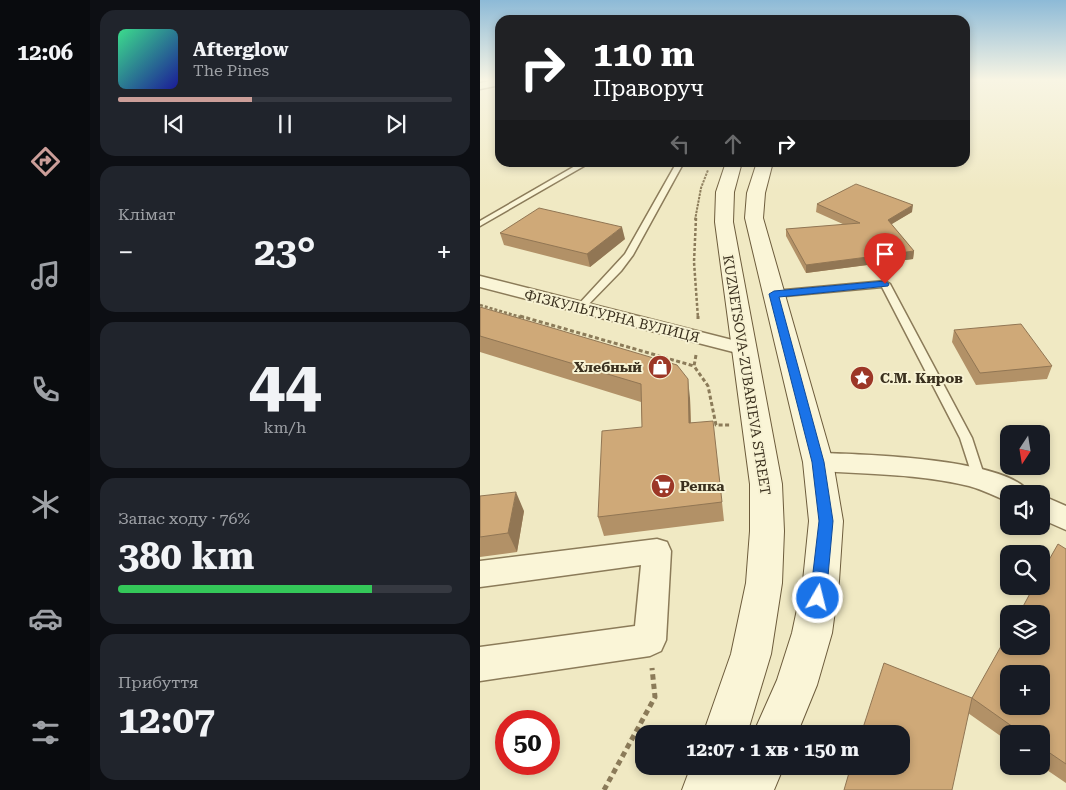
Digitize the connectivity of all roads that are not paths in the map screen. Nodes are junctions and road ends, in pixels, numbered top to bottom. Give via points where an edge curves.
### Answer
1 (579, 167) edge
2 (678, 167) edge
3 (722, 167) edge
4 (764, 167) edge
5 (480, 224) edge
6 (480, 281) edge
7 (774, 294) junction
8 (580, 308) junction
9 (745, 349) junction
10 (818, 462) junction
11 (979, 478) junction
12 (1000, 487) edge
13 (1050, 511) edge
14 (1066, 519) edge
15 (480, 574) edge
16 (480, 664) edge
17 (728, 725) edge
18 (779, 725) edge
19 (711, 775) edge
20 (757, 775) edge
21 (706, 790) edge
22 (750, 790) edge

1 - 5 lane
2 - 8 lane via 629,255
3 - 9 main road, KUZNETSOVA-ZUBARIEVA STREET via 724,222
4 - 7 main road via 756,193 754,218
6 - 8 street, ФІЗКУЛЬТУРНА ВУЛИЦЯ
7 - 10 main road
7 - 11 lane via 885,284 966,438
8 - 9 street, ФІЗКУЛЬТУРНА ВУЛИЦЯ
9 - 17 main road, KUZNETSOVA-ZUBARIEVA STREET via 766,484 766,548 764,583 752,654
10 - 11 street via 953,472
10 - 18 main road via 826,521 821,581 812,633 796,685
11 - 12 street
13 - 14 street
15 - 16 street via 657,551 650,640
19 - 21 main road
20 - 22 main road

